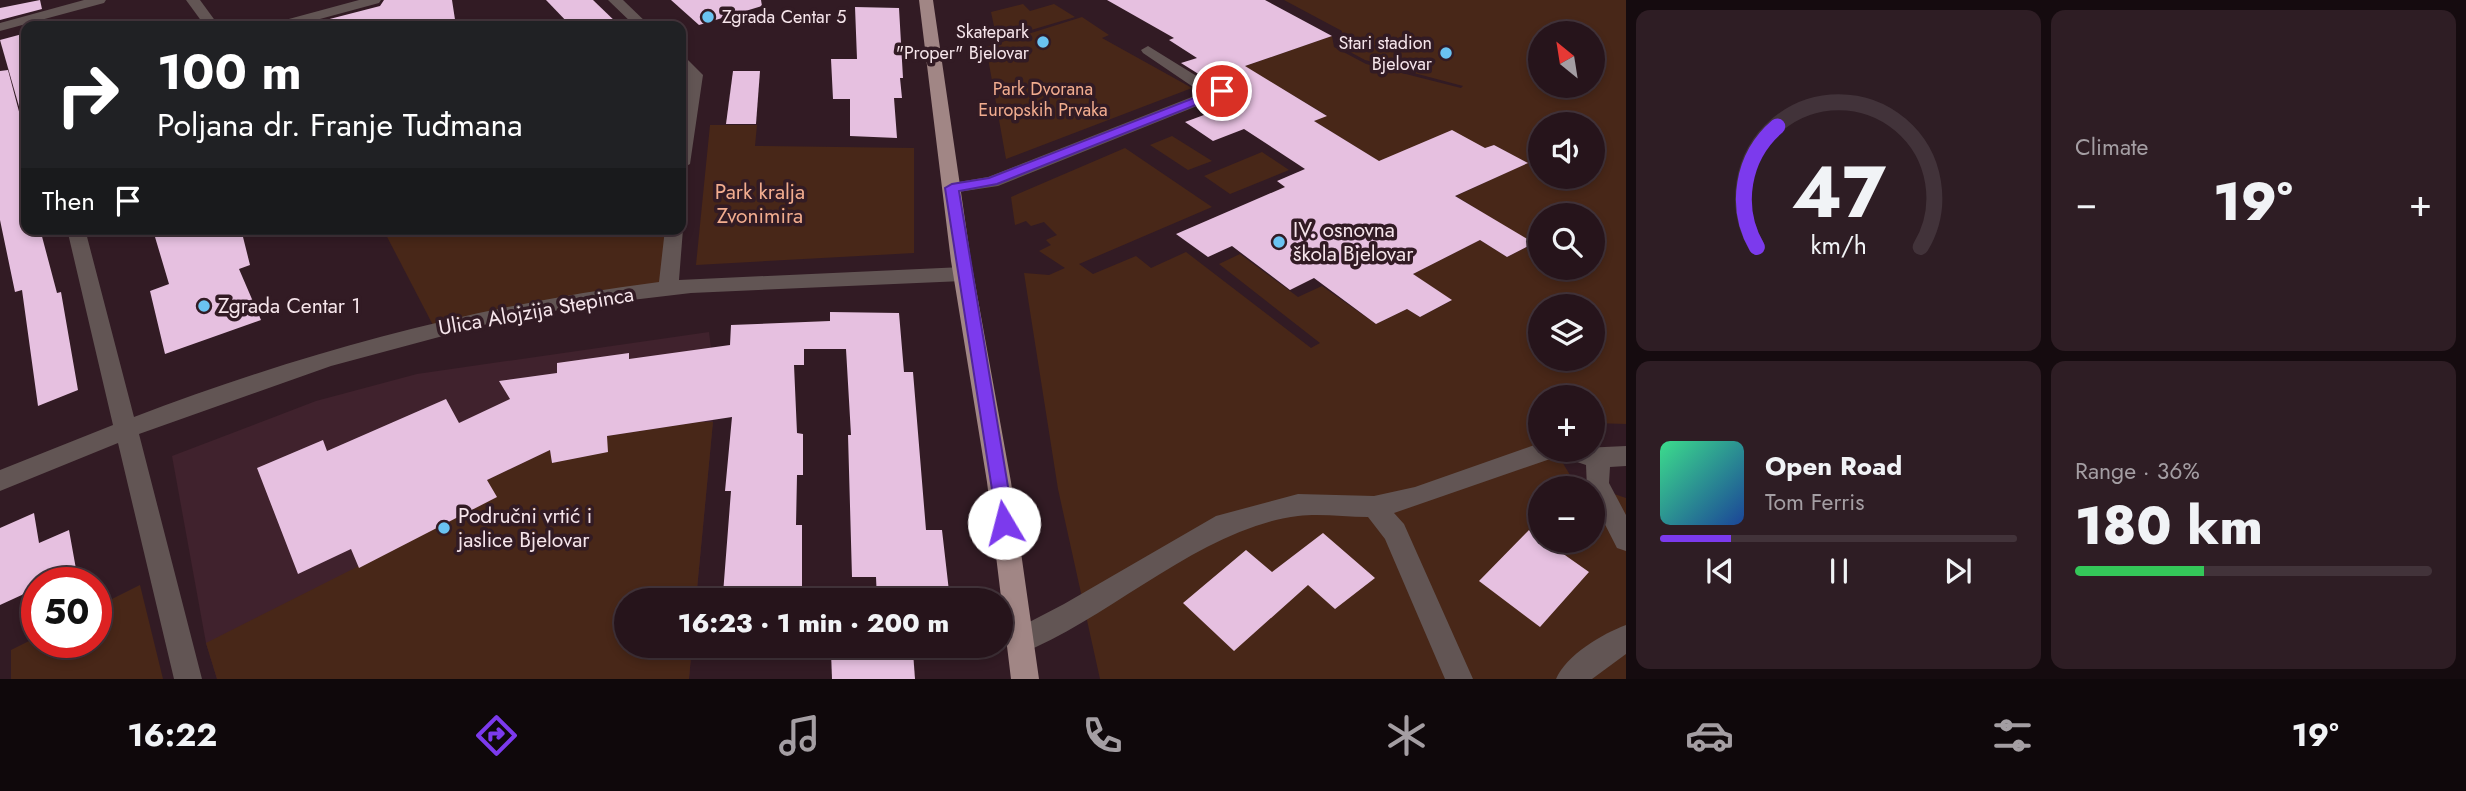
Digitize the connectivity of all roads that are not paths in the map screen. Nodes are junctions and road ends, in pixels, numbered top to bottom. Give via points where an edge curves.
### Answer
1 (99, 0) edge
2 (192, 0) edge
3 (374, 0) edge
4 (615, 0) edge
5 (926, 0) edge
6 (21, 21) edge
7 (22, 21) edge
8 (208, 21) edge
9 (297, 21) edge
10 (638, 21) edge
11 (0, 27) edge
12 (1148, 50) dead end
13 (686, 66) edge
14 (686, 132) edge
15 (952, 188) junction
16 (77, 235) edge
17 (673, 235) edge
18 (963, 274) junction
19 (668, 288) junction
20 (124, 428) junction
21 (1626, 456) edge
22 (1528, 457) edge
23 (1605, 458) edge
24 (1598, 462) edge
25 (0, 481) edge
26 (1374, 507) junction
27 (1626, 540) edge
28 (1626, 638) edge
29 (1020, 641) junction
30 (188, 679) edge
31 (1025, 679) edge
32 (1460, 679) edge
33 (1570, 679) edge

1 - 7 street
2 - 8 street
3 - 9 street
4 - 10 street
5 - 15 main road
6 - 11 street
12 - 15 street via 1218,92 992,181
13 - 14 street via 695,75
15 - 18 main road
16 - 20 street
17 - 19 street
18 - 19 street, Ulica Alojzija Stepinca
18 - 29 main road via 999,482
19 - 20 street, Ulica Alojzija Stepinca via 534,308 396,338
20 - 25 street, Ulica Alojzija Stepinca
20 - 30 street
21 - 23 street
22 - 26 street via 1415,498
24 - 27 street via 1597,484
26 - 29 street via 1298,505 1225,524
26 - 32 street via 1395,532
28 - 33 street
29 - 31 main road

